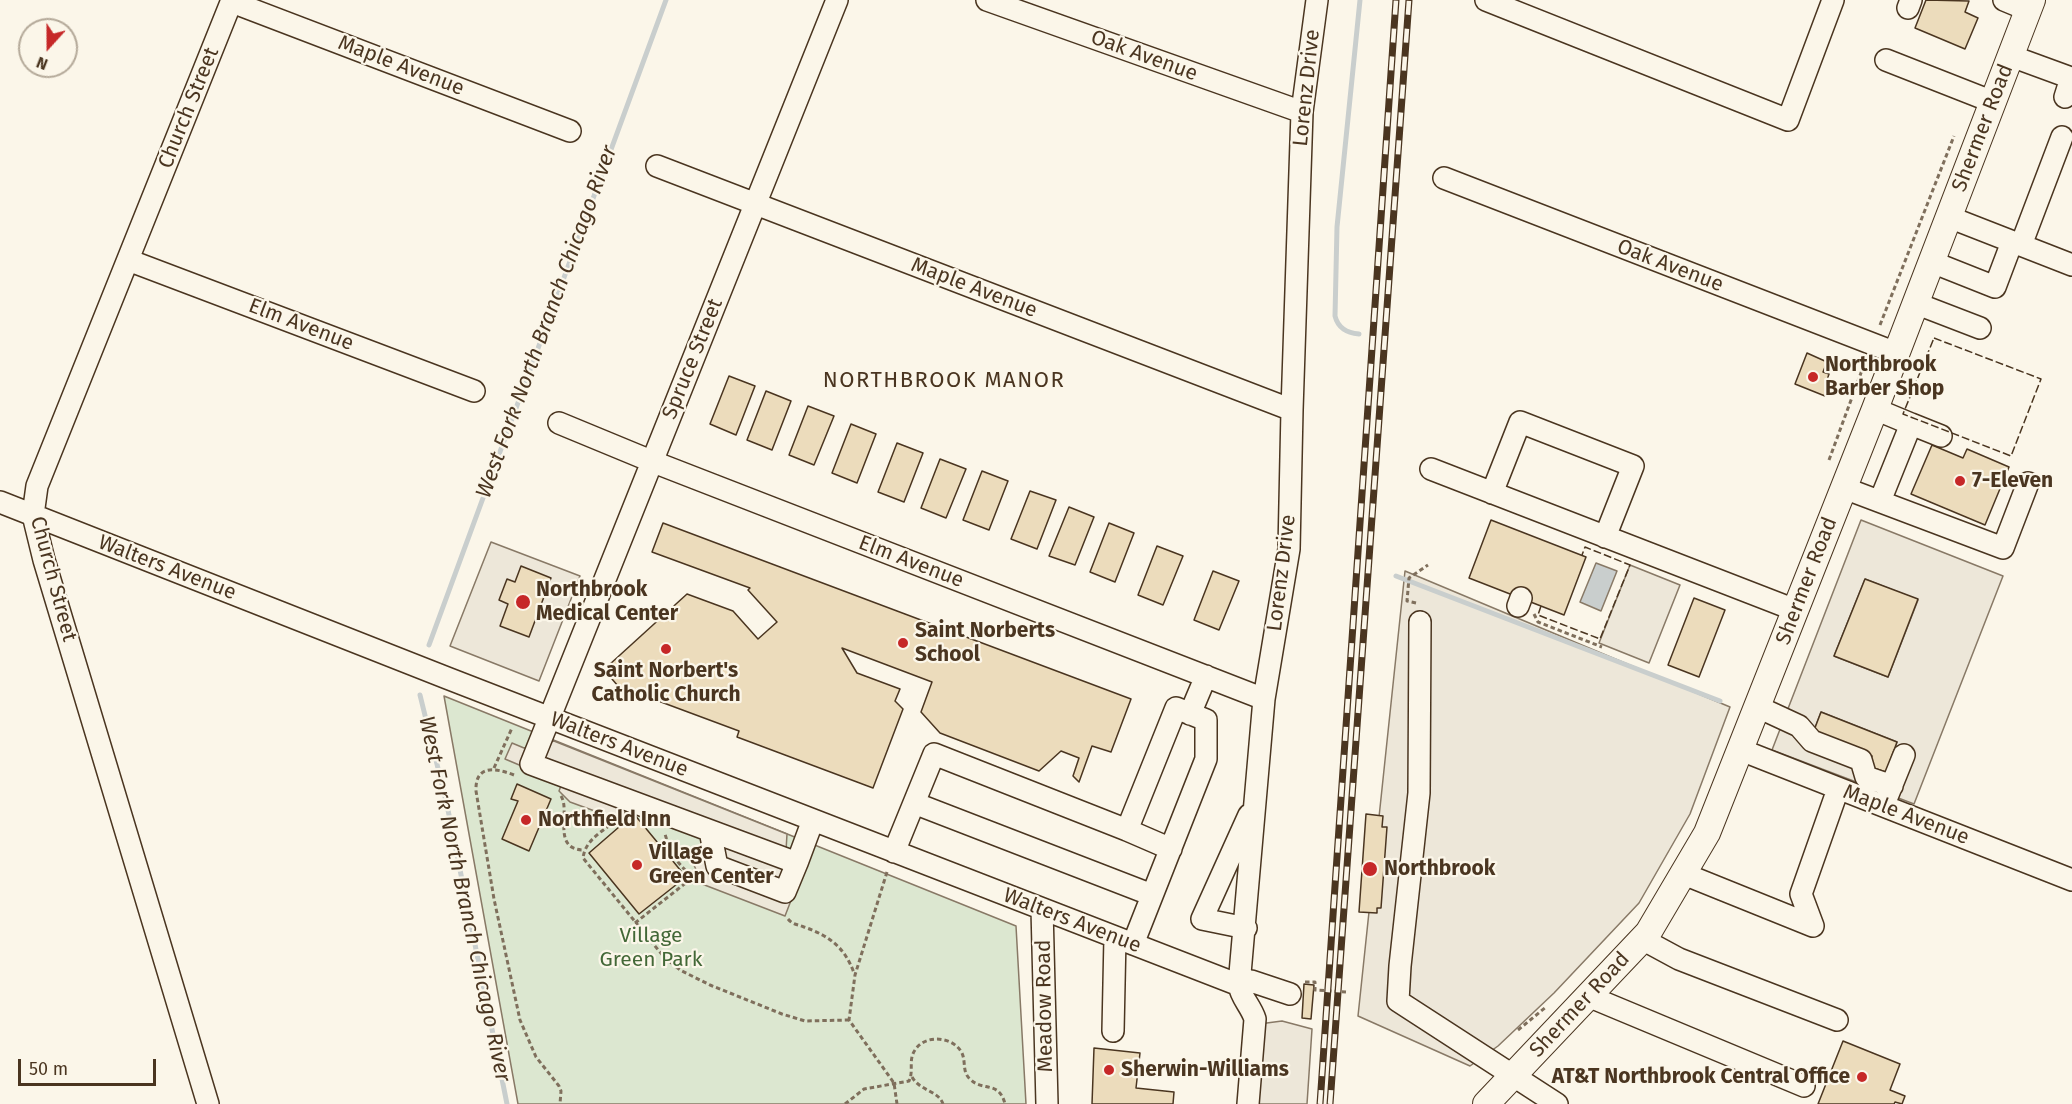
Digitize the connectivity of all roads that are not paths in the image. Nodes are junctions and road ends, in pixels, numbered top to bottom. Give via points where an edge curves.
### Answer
1 (837, 0) edge
2 (987, 0) edge
3 (1317, 0) edge
4 (1486, 0) edge
5 (1833, 0) edge
6 (2004, 0) edge
7 (232, 1) edge
8 (2030, 5) edge
9 (2011, 56) junction
10 (1886, 60) dead end
11 (2065, 97) dead end
12 (1993, 102) junction
13 (1302, 112) junction
14 (570, 131) dead end
15 (2062, 137) dead end
16 (657, 166) dead end
17 (1444, 178) dead end
18 (755, 204) junction
19 (1949, 217) junction
20 (2016, 244) junction
21 (128, 260) junction
22 (1932, 262) junction
23 (2072, 265) edge
24 (1916, 303) junction
25 (1980, 328) dead end
26 (1896, 353) junction
27 (474, 391) dead end
28 (1875, 409) junction
29 (1292, 410) junction
30 (559, 423) dead end
31 (1911, 424) junction
32 (1941, 436) dead end
33 (651, 461) junction
34 (1431, 470) dead end
35 (2028, 483) dead end
36 (1844, 488) junction
37 (1492, 493) junction
38 (1880, 501) junction
39 (0, 502) edge
40 (33, 515) junction
41 (1605, 537) junction
42 (1796, 610) junction
43 (1420, 622) dead end
44 (1206, 676) junction
45 (1264, 699) junction
46 (1758, 707) junction
47 (1190, 714) junction
48 (548, 718) junction
49 (1741, 750) junction
50 (1904, 755) dead end
51 (1892, 786) junction
52 (1838, 789) junction
53 (1256, 800) junction
54 (914, 803) junction
55 (1883, 806) junction
56 (813, 820) junction
57 (1127, 830) junction
58 (710, 831) junction
59 (1171, 849) junction
60 (894, 852) junction
61 (797, 863) junction
62 (1684, 874) junction
63 (2072, 880) edge
64 (1152, 895) junction
65 (1042, 909) junction
66 (1246, 928) junction
67 (1642, 939) junction
68 (1124, 941) junction
69 (1239, 985) junction
70 (1295, 988) road end
71 (1588, 996) junction
72 (1837, 1020) dead end
73 (1113, 1031) dead end
74 (1514, 1075) junction
75 (1804, 1086) dead end
76 (208, 1104) edge
77 (1047, 1104) edge
78 (1248, 1104) edge
79 (1486, 1104) edge
80 (1557, 1104) edge

1 - 18 street, Spruce Street
2 - 13 street, Oak Avenue
3 - 13 street, Lorenz Drive
4 - 5 street via 1788,120
6 - 8 street
7 - 14 street, Maple Avenue
7 - 21 street, Church Street
8 - 9 main road, Shermer Road
9 - 11 street via 2071,78
9 - 12 main road, Shermer Road
10 - 12 street
12 - 19 main road, Shermer Road
13 - 29 street, Lorenz Drive
15 - 20 street
16 - 18 street, Maple Avenue
17 - 26 street, Oak Avenue
18 - 29 street, Maple Avenue
18 - 33 street, Spruce Street
19 - 20 street
19 - 22 main road, Shermer Road
20 - 22 street via 1995,287
20 - 23 street
21 - 27 street, Elm Avenue
21 - 40 street, Church Street via 38,486
22 - 24 main road, Shermer Road
24 - 25 street
24 - 26 main road, Shermer Road
26 - 28 main road, Shermer Road
28 - 31 street
28 - 36 main road, Shermer Road
29 - 45 street, Lorenz Drive via 1289,549
30 - 33 street, Elm Avenue
31 - 32 street
31 - 38 street
33 - 44 street, Elm Avenue
33 - 48 street, Spruce Street
34 - 37 street
35 - 38 street via 2003,548
36 - 38 street
36 - 42 main road, Shermer Road
37 - 41 street
37 - 41 street via 1520,422 1623,462 1633,466
39 - 40 street, Walters Avenue
40 - 48 street, Walters Avenue
40 - 76 street, Church Street
41 - 42 street
42 - 46 main road, Shermer Road
43 - 74 street via 1419,793 1398,1001
44 - 45 street, Elm Avenue
44 - 47 street
45 - 53 street, Lorenz Drive
46 - 49 main road, Shermer Road
46 - 51 street via 1800,726 1812,741 1861,760 1866,777
47 - 57 street via 1176,708
47 - 59 street via 1206,720 1206,759
48 - 56 street, Walters Avenue
48 - 58 street, Spruce Street via 531,764
49 - 52 street, Maple Avenue
49 - 62 main road, Shermer Road via 1707,833
50 - 51 street
51 - 55 street
52 - 55 street, Maple Avenue
52 - 62 street via 1801,894 1813,926
53 - 66 street, Lorenz Drive
53 - 66 street via 1202,919
54 - 57 street via 934,754
54 - 60 street
54 - 64 street
55 - 63 street, Maple Avenue
56 - 60 street, Walters Avenue
56 - 61 street
57 - 59 street
58 - 61 street
58 - 61 street via 717,866 785,892
59 - 64 street
60 - 65 street, Walters Avenue
62 - 67 main road, Shermer Road
64 - 68 street
65 - 68 street, Walters Avenue
65 - 77 street, Meadow Road
66 - 69 street, Lorenz Drive
67 - 71 main road, Shermer Road
67 - 72 street via 1679,959
68 - 69 street, Walters Avenue
68 - 73 street
69 - 70 street, Walters Avenue via 1251,981
69 - 78 street via 1255,1019
71 - 74 main road, Shermer Road
71 - 75 street
74 - 79 main road, Shermer Road
74 - 80 street

